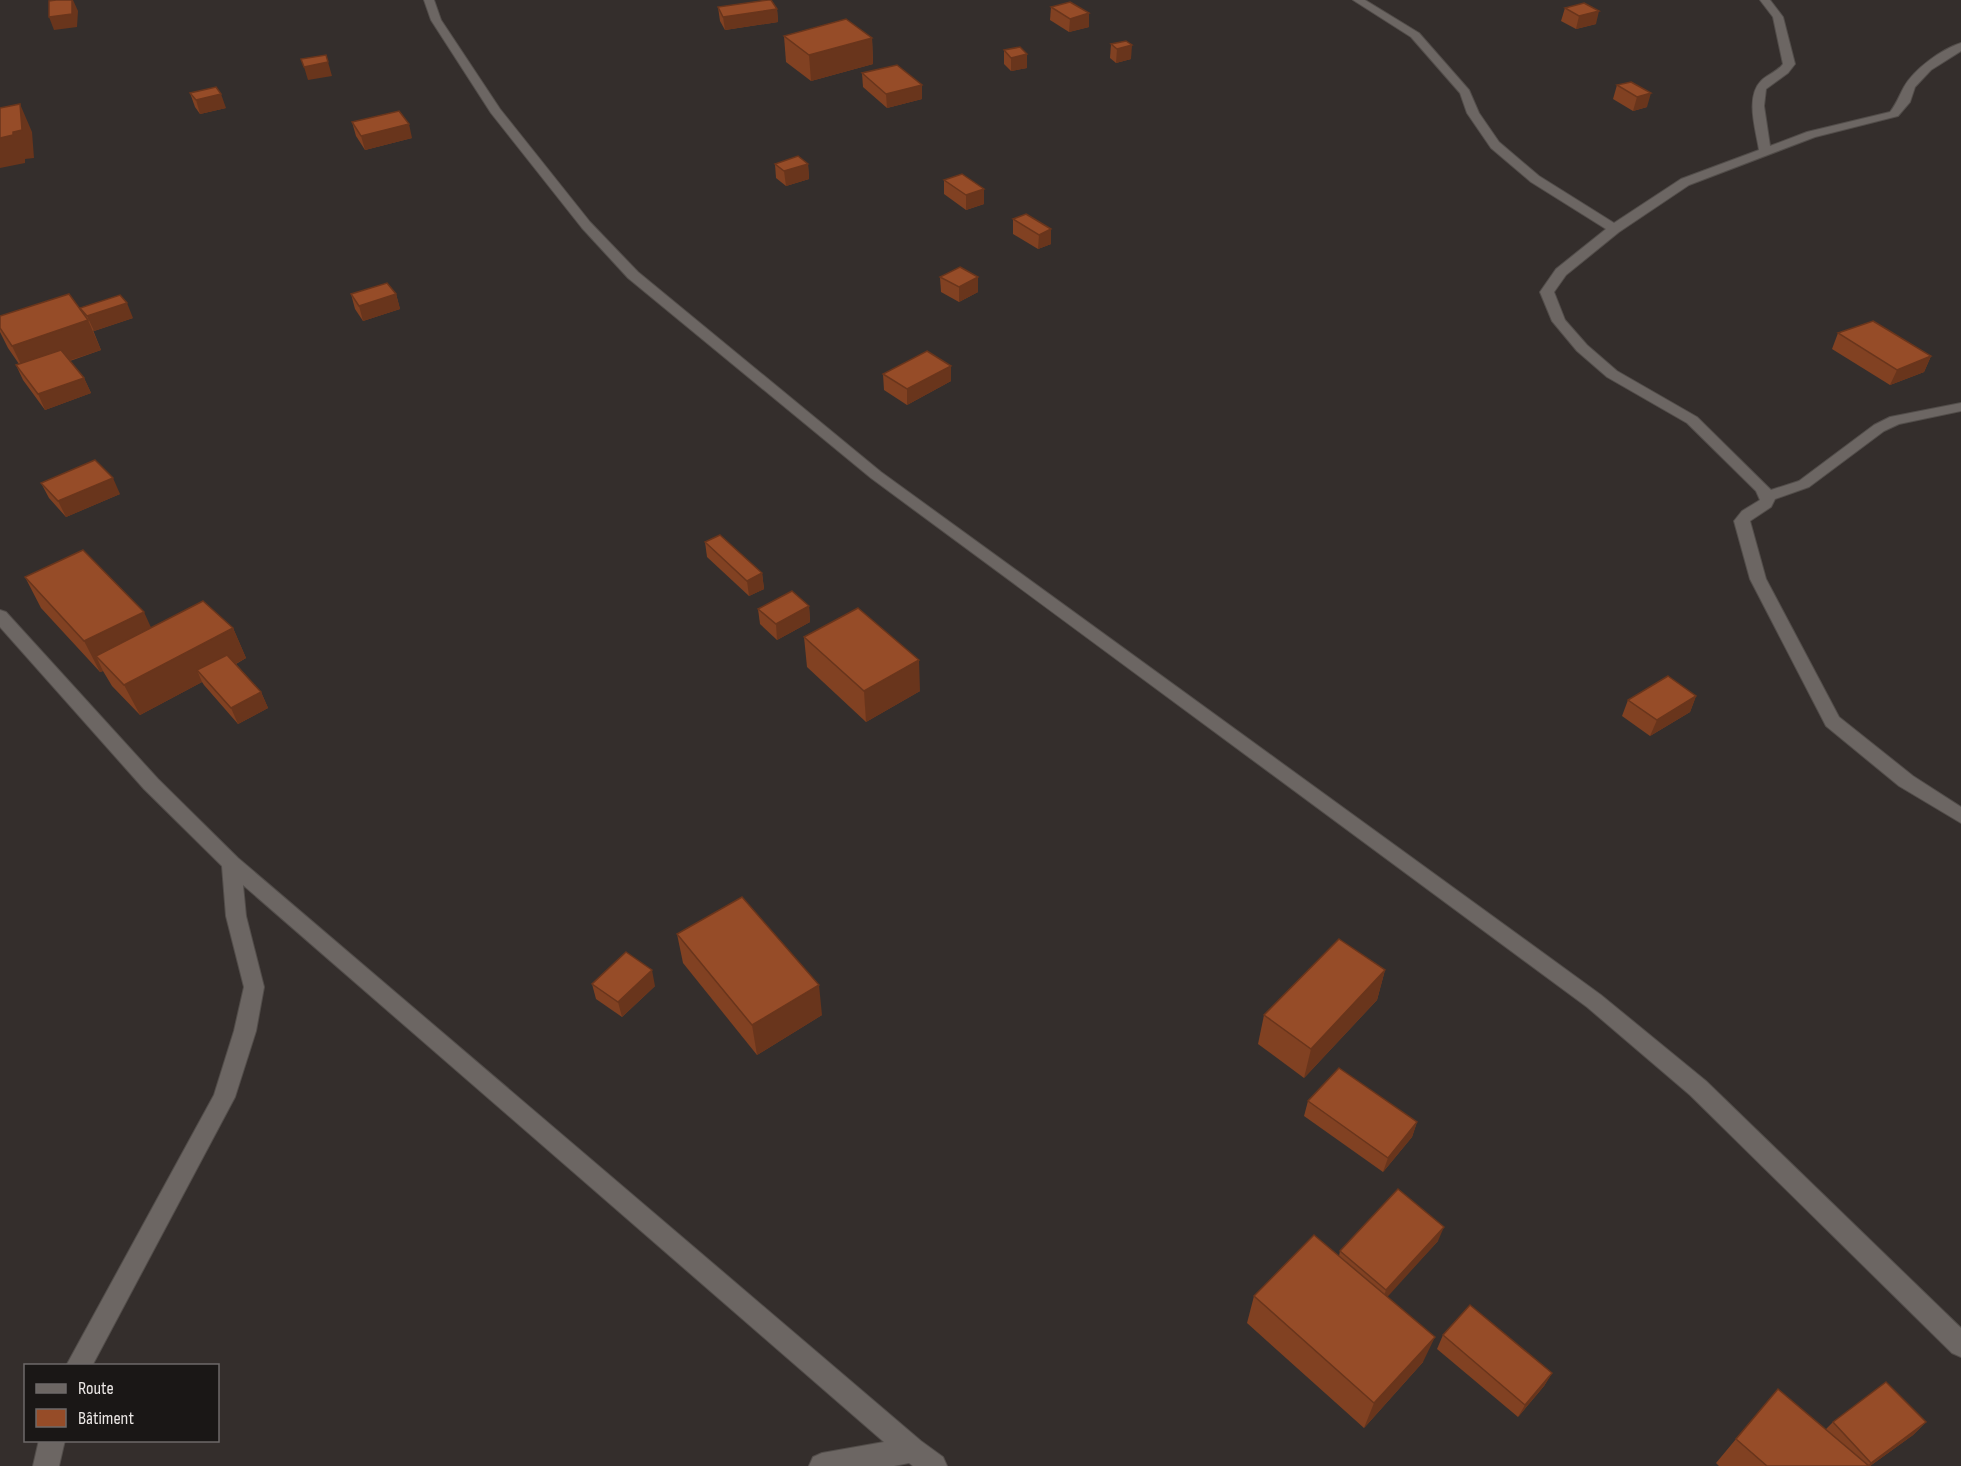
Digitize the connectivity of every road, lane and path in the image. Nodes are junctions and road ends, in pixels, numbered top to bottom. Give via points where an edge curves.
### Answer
1 (429, 0) edge
2 (1358, 0) edge
3 (1758, 0) edge
4 (1768, 2) edge
5 (1961, 46) edge
6 (1765, 152) junction
7 (1614, 229) junction
8 (1961, 407) edge
9 (1767, 496) junction
10 (0, 616) edge
11 (1961, 816) edge
12 (231, 863) junction
13 (1961, 1345) edge
14 (79, 1364) edge
15 (52, 1442) edge
16 (912, 1450) junction
17 (46, 1466) edge
18 (822, 1466) edge
19 (934, 1466) edge

1 - 13 street via 436,20 495,111 586,225 633,275 876,475 1594,1002 1698,1088
2 - 7 street via 1415,35 1465,92 1473,113 1495,146 1535,179
3 - 4 street
4 - 6 street via 1778,17 1790,64 1764,83 1758,95
5 - 6 street via 1927,68 1910,86 1894,114 1811,134
6 - 7 street via 1685,182
7 - 9 street via 1561,272 1547,292 1559,321 1612,375 1692,420 1737,461
8 - 9 street via 1895,420 1804,484
9 - 11 street via 1765,506 1748,512 1742,521 1758,579 1832,721 1906,781
10 - 12 street via 151,784
12 - 14 street via 236,916 254,987 245,1032 224,1097
12 - 16 street
15 - 17 street
16 - 18 street
16 - 19 street

